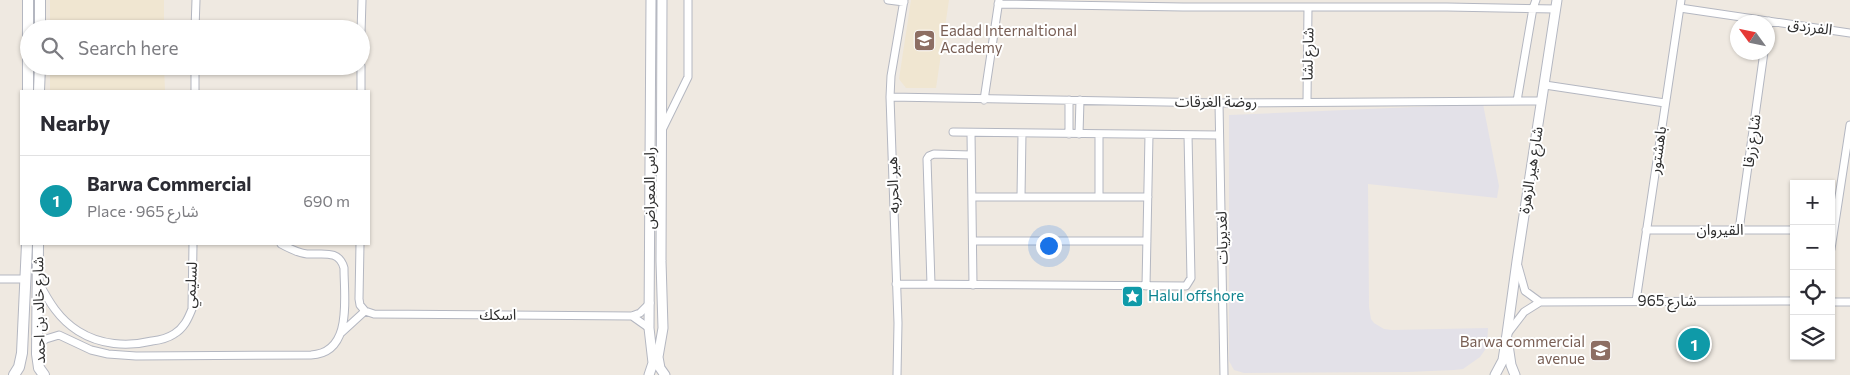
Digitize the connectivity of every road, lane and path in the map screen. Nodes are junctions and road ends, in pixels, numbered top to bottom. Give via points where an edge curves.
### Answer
1 (28, 0) edge
2 (40, 0) edge
3 (196, 0) edge
4 (362, 0) edge
5 (651, 0) edge
6 (662, 0) edge
7 (688, 0) edge
8 (888, 0) edge
9 (1536, 0) edge
10 (1681, 0) edge
11 (904, 1) edge
12 (998, 2) edge
13 (1091, 3) edge
14 (1263, 3) edge
15 (1448, 3) edge
16 (1184, 4) edge
17 (1355, 4) edge
18 (1557, 4) edge
19 (1308, 7) junction
20 (1533, 8) junction
21 (1680, 8) junction
22 (1730, 15) edge
23 (28, 20) edge
24 (40, 20) edge
25 (195, 20) edge
26 (361, 20) edge
27 (1775, 22) edge
28 (1850, 33) edge
29 (1763, 60) edge
30 (28, 75) edge
31 (40, 75) edge
32 (195, 75) edge
33 (361, 75) edge
34 (1545, 85) junction
35 (28, 90) edge
36 (40, 90) edge
37 (195, 90) edge
38 (361, 90) edge
39 (890, 97) junction
40 (984, 100) junction
41 (1069, 100) junction
42 (1080, 100) junction
43 (1306, 101) junction
44 (1517, 101) junction
45 (1542, 101) junction
46 (1219, 103) junction
47 (1665, 103) junction
48 (1850, 125) edge
49 (953, 132) dead end
50 (662, 133) junction
51 (971, 133) junction
52 (1022, 133) junction
53 (1069, 134) junction
54 (1079, 134) junction
55 (1099, 134) junction
56 (1149, 135) junction
57 (1188, 135) junction
58 (1219, 135) junction
59 (972, 155) junction
60 (1021, 196) junction
61 (972, 197) junction
62 (1099, 197) junction
63 (1148, 197) junction
64 (1834, 225) edge
65 (1646, 230) junction
66 (1739, 230) junction
67 (1790, 230) edge
68 (973, 241) junction
69 (1147, 241) junction
70 (27, 245) edge
71 (38, 245) edge
72 (193, 245) edge
73 (282, 245) edge
74 (360, 245) edge
75 (1517, 261) junction
76 (0, 279) edge
77 (26, 279) junction
78 (37, 281) junction
79 (896, 284) junction
80 (931, 284) junction
81 (973, 285) junction
82 (1146, 286) junction
83 (1636, 301) junction
84 (1540, 302) junction
85 (1790, 302) edge
86 (1835, 302) edge
87 (1850, 302) edge
88 (650, 303) junction
89 (365, 311) junction
90 (632, 316) junction
91 (649, 328) junction
92 (663, 328) junction
93 (341, 333) junction
94 (1507, 337) junction
95 (38, 345) junction
96 (19, 372) edge
97 (39, 373) edge
98 (898, 374) edge
99 (649, 375) edge
100 (665, 375) edge
101 (1224, 375) edge
102 (1495, 375) edge
103 (1515, 375) edge

1 - 23 main road
2 - 24 main road
3 - 25 street
4 - 26 street
5 - 88 street, راس المعراض
6 - 50 street, راس المعراض
7 - 50 street, راس المعراض via 688,77
8 - 11 street
9 - 20 street
10 - 21 street, باهشتور
11 - 39 street, هير الحربه
12 - 13 street, شارع لشا
12 - 40 street
13 - 16 street, شارع لشا
14 - 16 street, شارع لشا
14 - 19 street, شارع لشا
15 - 17 street, شارع لشا
15 - 20 street, شارع لشا
17 - 19 street, شارع لشا
18 - 20 street, شارع لشا
18 - 34 street, شارع هير الزهرة
19 - 43 street, شارع لشا
20 - 44 street
21 - 22 street, الفرزدق
21 - 47 street, باهشتور
27 - 28 street, الفرزدق
29 - 66 street, شارع زرقا
30 - 35 main road
31 - 36 main road
32 - 37 street
33 - 38 street
34 - 45 street, شارع هير الزهرة
34 - 47 street
39 - 40 street, روضة الغرقات
39 - 79 street, هير الحربه
40 - 41 street, روضة الغرقات
41 - 42 street, روضة الغرقات
41 - 53 street
42 - 46 street, روضة الغرقات
42 - 54 street
43 - 44 street, روضة الغرقات
43 - 46 street, روضة الغرقات
44 - 45 street, روضة الغرقات
45 - 75 street, شارع هير الزهرة
46 - 58 street, لغديريات
47 - 65 street, باهشتور
48 - 64 street
49 - 51 street
50 - 92 street, راس المعراض
51 - 52 street
51 - 59 street
52 - 53 street
52 - 60 street
53 - 54 street
54 - 55 street
55 - 56 street
55 - 62 street
56 - 57 street
56 - 63 street
57 - 58 street
57 - 82 street via 1190,280 1184,286
58 - 101 street, لغديريات
59 - 61 street
59 - 80 street via 934,154 928,159
60 - 61 street
60 - 62 street
61 - 68 street
62 - 63 street
63 - 69 street
65 - 66 street, القيروان
65 - 83 street, باهشتور
66 - 67 street, القيروان
68 - 69 street
68 - 81 street
69 - 82 street
70 - 77 main road, شارع خالد بن احمد
71 - 78 main road, شارع خالد بن احمد
72 - 78 street, لسليمي via 192,309 181,329 165,338 121,344 89,337 57,313
73 - 93 street via 296,252 332,254 340,258 344,268
74 - 89 street via 359,299
75 - 84 street via 1522,286
75 - 94 street, شارع هير الزهرة
76 - 77 street
77 - 96 main road, شارع خالد بن احمد
78 - 95 main road, شارع خالد بن احمد
79 - 80 street
79 - 98 street, هير الحربه
80 - 81 street
81 - 82 street
83 - 84 street, شارع 965
83 - 85 street, شارع 965
84 - 94 street via 1527,309
86 - 87 street
88 - 90 street
88 - 91 street, راس المعراض
89 - 90 street, اسكك via 374,314
89 - 93 street
90 - 91 street
91 - 92 street
91 - 99 street, راس المعراض via 653,362
92 - 100 street, راس المعراض via 658,357
93 - 95 street via 326,352 311,355 108,354 59,335
94 - 102 street, شارع هير الزهرة via 1503,360
94 - 103 street, شارع هير الزهرة
95 - 97 main road, شارع خالد بن احمد

